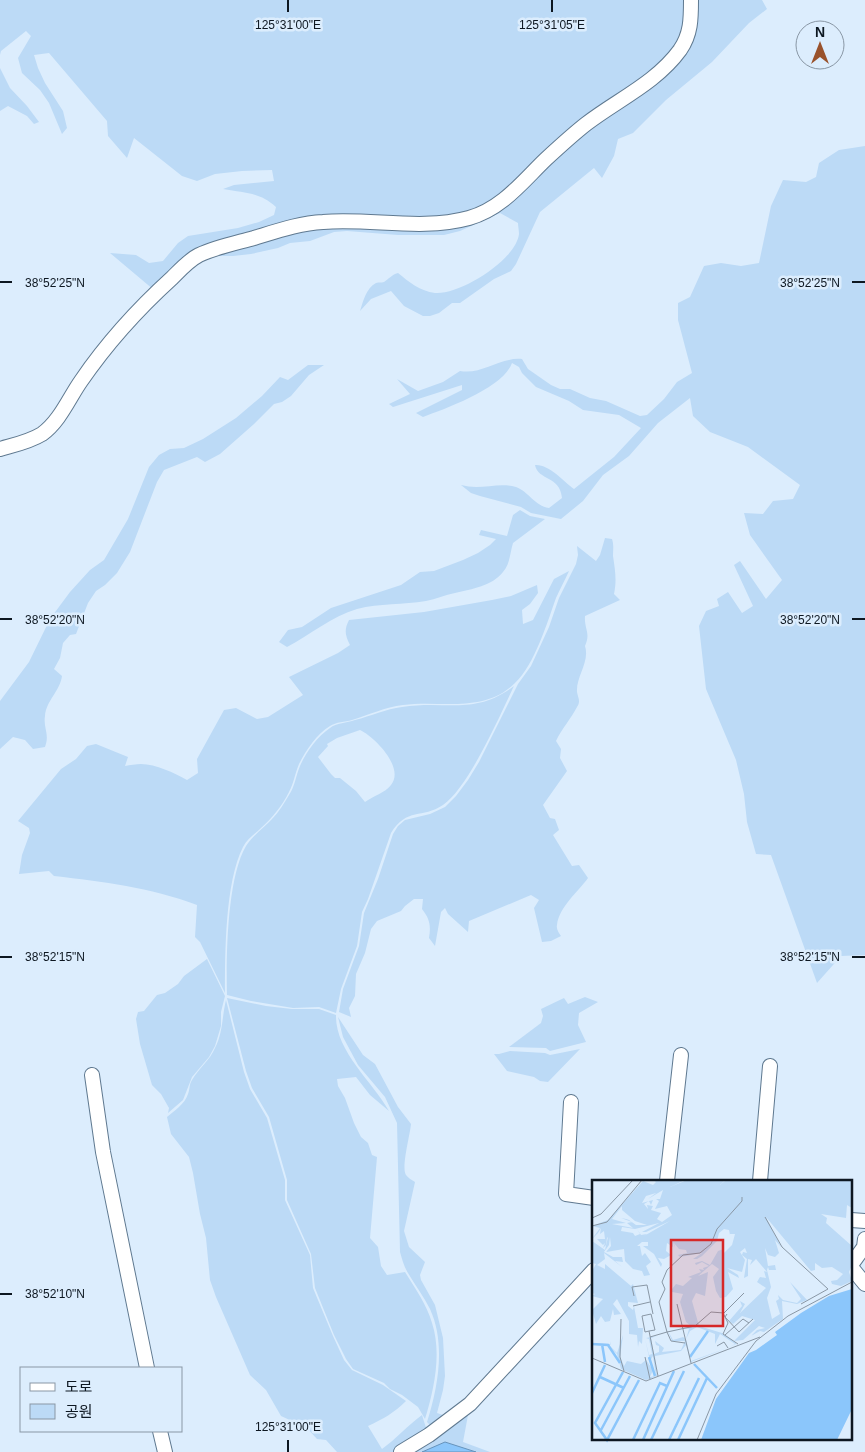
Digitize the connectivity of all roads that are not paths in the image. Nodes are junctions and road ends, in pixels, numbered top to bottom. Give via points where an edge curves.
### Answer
1 (691, 0) edge
2 (0, 449) edge
3 (681, 1055) dead end
4 (770, 1066) dead end
5 (92, 1075) dead end
6 (571, 1102) dead end
7 (667, 1180) edge
8 (760, 1180) edge
9 (592, 1198) edge
10 (852, 1220) edge
11 (865, 1221) edge
12 (865, 1239) edge
13 (852, 1265) edge
14 (852, 1267) edge
15 (592, 1272) edge
16 (865, 1284) edge
17 (147, 1367) edge
18 (160, 1432) edge
19 (165, 1452) edge
20 (401, 1452) edge

1 - 2 street via 691,26 678,53 656,74 566,141 498,204 468,218 436,224 305,224 197,256 130,320 43,433
3 - 7 street
4 - 8 street
5 - 17 street via 103,1152
6 - 9 street via 566,1194
10 - 11 street
12 - 13 street via 864,1247
14 - 16 street
15 - 20 street via 470,1404
18 - 19 street

